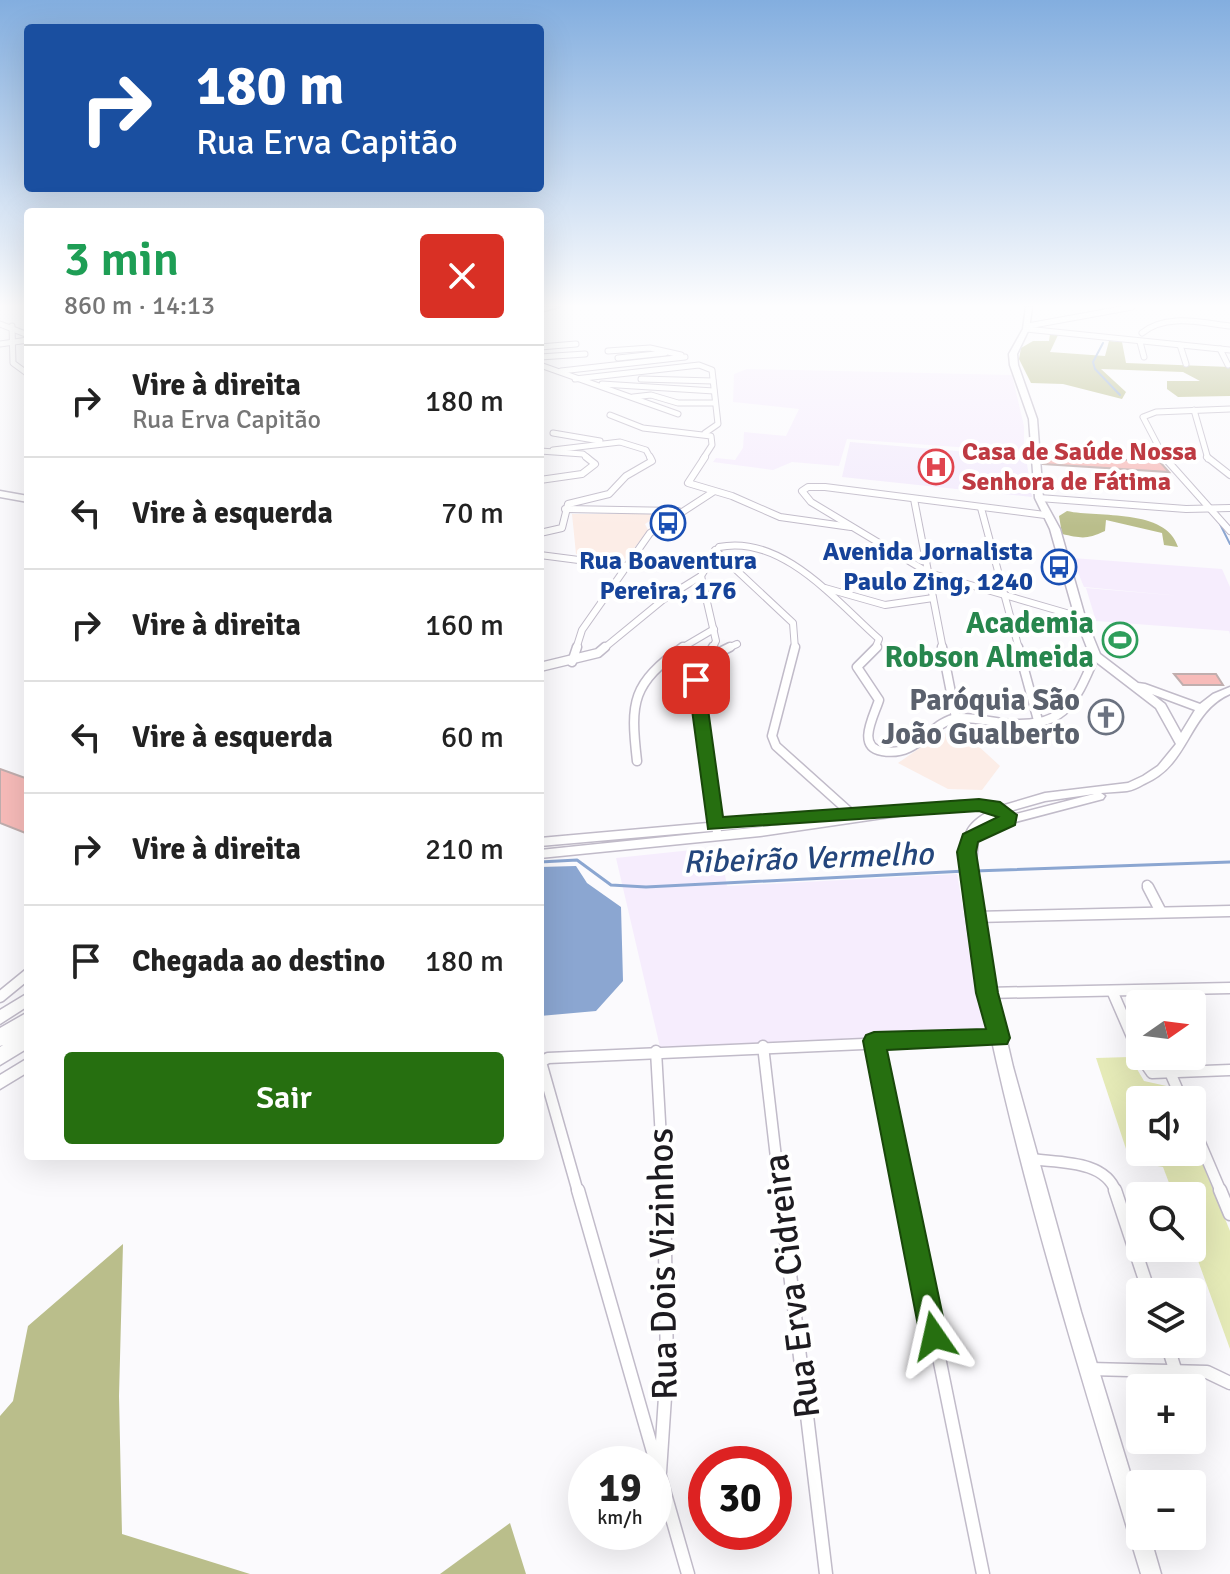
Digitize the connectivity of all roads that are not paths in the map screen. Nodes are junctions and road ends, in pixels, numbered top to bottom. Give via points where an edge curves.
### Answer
1 (579, 380) edge
2 (693, 380) edge
3 (1021, 380) edge
4 (713, 381) joint
5 (590, 384) junction
6 (714, 391) junction
7 (631, 398) junction
8 (715, 403) junction
9 (1230, 409) edge
10 (1194, 410) junction
11 (678, 414) dead end
12 (610, 415) dead end
13 (553, 433) dead end
14 (704, 433) junction
15 (609, 443) junction
16 (553, 450) junction
17 (544, 451) edge
18 (1230, 475) edge
19 (544, 479) edge
20 (688, 483) junction
21 (713, 492) junction
22 (0, 494) edge
23 (692, 496) junction
24 (24, 498) edge
25 (1039, 498) junction
26 (914, 499) junction
27 (981, 508) junction
28 (1230, 508) edge
29 (565, 509) junction
30 (679, 511) junction
31 (1216, 511) junction
32 (1047, 518) junction
33 (856, 528) junction
34 (1230, 531) edge
35 (544, 532) edge
36 (715, 550) junction
37 (544, 556) edge
38 (625, 566) junction
39 (929, 573) junction
40 (701, 576) junction
41 (822, 588) junction
42 (1003, 596) junction
43 (933, 598) junction
44 (1080, 617) junction
45 (714, 629) junction
46 (737, 644) dead end
47 (1095, 656) junction
48 (710, 657) junction
49 (572, 662) junction
50 (544, 666) edge
51 (1131, 683) junction
52 (1230, 690) edge
53 (1217, 695) junction
54 (1177, 697) junction
55 (1161, 706) junction
56 (1202, 709) junction
57 (956, 718) junction
58 (1039, 724) junction
59 (1171, 724) junction
60 (1186, 730) junction
61 (1180, 742) junction
62 (637, 761) dead end
63 (1131, 786) junction
64 (1039, 799) junction
65 (987, 811) junction
66 (854, 816) junction
67 (1004, 818) junction
68 (716, 830) junction
69 (970, 838) junction
70 (544, 842) edge
71 (544, 853) edge
72 (1147, 885) dead end
73 (1230, 911) edge
74 (1161, 912) junction
75 (975, 917) junction
76 (24, 977) edge
77 (1230, 988) edge
78 (1167, 990) edge
79 (1126, 992) edge
80 (987, 993) junction
81 (1113, 993) junction
82 (0, 997) edge
83 (24, 1001) edge
84 (0, 1018) edge
85 (24, 1022) edge
86 (1126, 1023) edge
87 (0, 1038) edge
88 (999, 1038) junction
89 (24, 1041) edge
90 (874, 1041) junction
91 (763, 1046) junction
92 (656, 1051) junction
93 (0, 1057) edge
94 (544, 1059) edge
95 (24, 1067) edge
96 (1150, 1070) edge
97 (1170, 1070) edge
98 (1230, 1070) edge
99 (1171, 1073) junction
100 (544, 1076) edge
101 (0, 1083) edge
102 (1176, 1086) edge
103 (1206, 1157) edge
104 (1030, 1159) junction
105 (1230, 1214) edge
106 (1144, 1278) edge
107 (1171, 1358) edge
108 (1088, 1369) junction
109 (1175, 1369) junction
110 (1230, 1383) edge
111 (651, 1446) edge
112 (663, 1446) edge
113 (672, 1518) edge
114 (688, 1574) edge
115 (826, 1574) edge
116 (983, 1574) edge
117 (1151, 1574) edge

1 - 5 street
2 - 4 street
3 - 25 main road via 1033,419
4 - 6 street
5 - 6 street
5 - 7 street
6 - 8 street
7 - 8 street via 651,395 678,403
7 - 11 street
8 - 14 street via 718,424
9 - 10 street
10 - 18 street via 1204,454
10 - 31 street via 1143,417 1170,464
12 - 14 street via 646,429
13 - 15 street
14 - 20 street via 713,441
15 - 16 street
15 - 29 street via 639,446 651,453 652,461 609,494 572,501
16 - 17 street
16 - 19 street via 583,454 594,467
20 - 21 street
20 - 23 street
21 - 23 street
21 - 33 street via 780,517
22 - 24 main road
23 - 30 street
25 - 31 street
25 - 32 main road
26 - 27 street
26 - 33 street via 804,488 802,494 811,502
26 - 39 street
27 - 32 street
27 - 42 street
28 - 31 street
29 - 30 street
29 - 35 street via 562,528
30 - 38 street via 650,533
31 - 34 street
32 - 44 main road
33 - 39 street
36 - 40 street
36 - 41 street via 738,543 761,546
36 - 66 street via 793,623 795,648 772,736 776,746
37 - 38 street
38 - 49 street via 582,630
39 - 42 street
39 - 43 street
40 - 45 street
40 - 49 street via 598,653
41 - 43 street via 885,605
41 - 57 street via 880,641 857,667 879,700 867,736 873,748 906,752
42 - 44 street
42 - 58 street
43 - 57 street
44 - 47 main road
45 - 48 street
45 - 62 street via 642,681 632,708
46 - 48 street
47 - 51 main road
47 - 58 street via 1069,709
48 - 68 street via 694,687
49 - 50 street
51 - 54 main road
51 - 55 main road
52 - 53 main road
53 - 54 main road
53 - 56 main road
54 - 55 main road
54 - 56 main road
55 - 59 main road
56 - 60 main road
57 - 58 street
59 - 60 main road
59 - 61 main road
60 - 61 main road
61 - 63 main road via 1169,763
63 - 64 main road
63 - 67 main road
64 - 65 main road
64 - 67 main road
65 - 66 main road via 949,807
65 - 67 main road
65 - 69 main road
66 - 68 main road
67 - 69 main road
68 - 70 main road
68 - 71 main road
69 - 75 main road via 966,864
72 - 74 street
73 - 74 street
74 - 75 street
75 - 80 main road
76 - 82 street
77 - 78 street
79 - 81 street
80 - 81 street
80 - 88 main road
81 - 86 street
83 - 84 main road
85 - 87 highway
88 - 90 street
88 - 104 main road
89 - 93 highway
90 - 91 street
90 - 116 street
91 - 92 street
91 - 115 street, Rua Erva Cidreira
92 - 94 street
92 - 112 street, Rua Dois Vizinhos via 668,1251
95 - 101 main road
96 - 99 street
97 - 99 street
98 - 99 street
99 - 102 street
100 - 111 street
103 - 105 street
104 - 106 street via 1097,1169 1112,1181
104 - 108 main road
107 - 109 street
108 - 109 street
108 - 117 main road
109 - 110 street via 1207,1372
113 - 114 street

